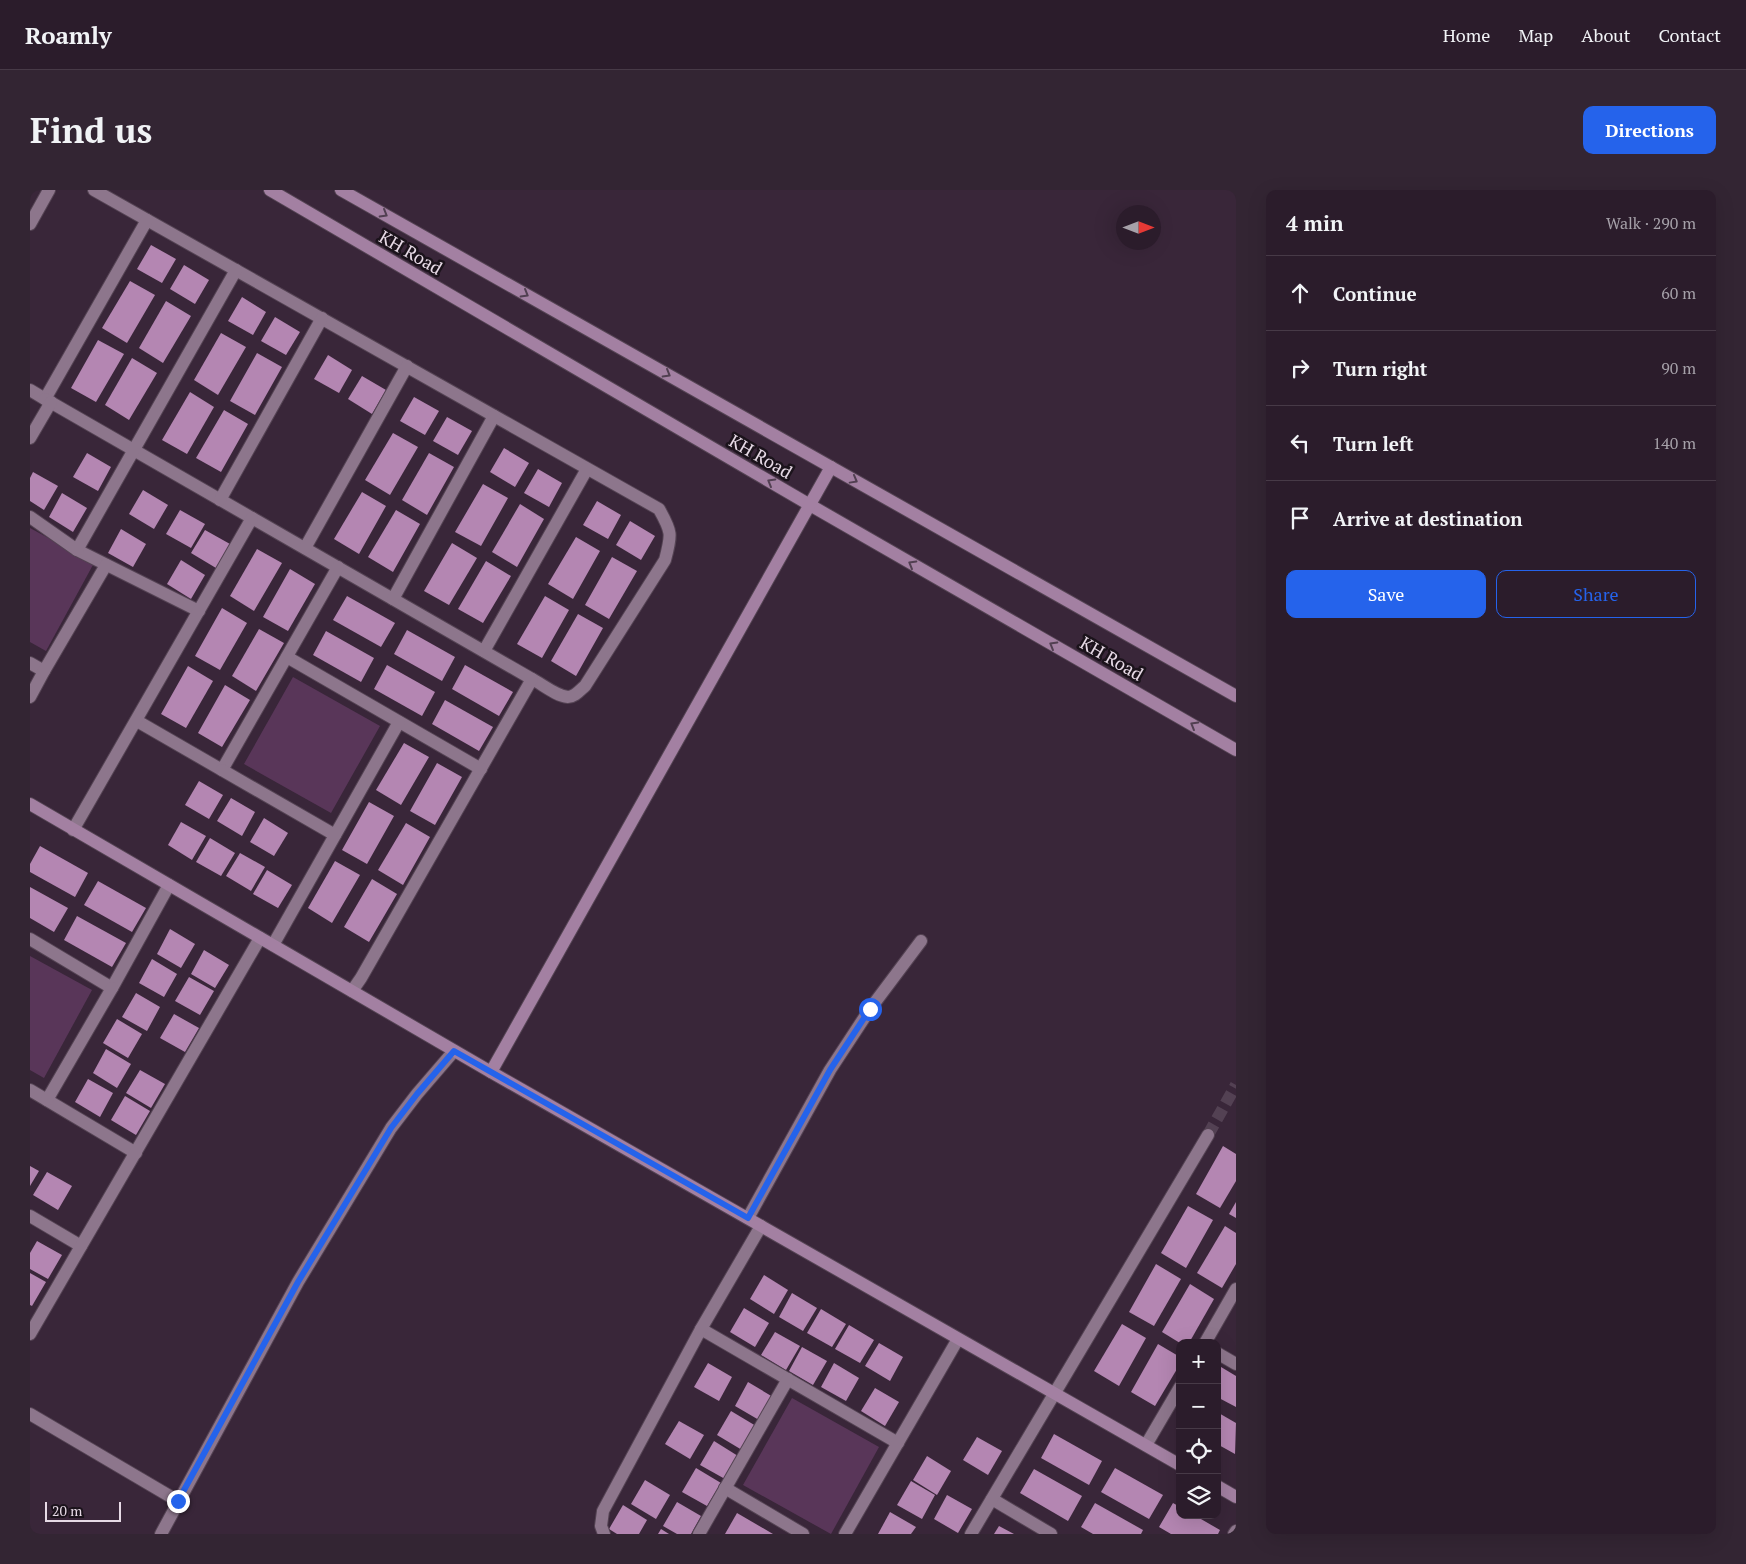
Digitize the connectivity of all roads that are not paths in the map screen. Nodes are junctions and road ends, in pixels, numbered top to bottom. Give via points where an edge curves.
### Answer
1 (49, 190) edge
2 (94, 190) edge
3 (270, 190) edge
4 (341, 190) edge
5 (147, 220) junction
6 (30, 224) edge
7 (236, 270) junction
8 (322, 318) junction
9 (407, 366) junction
10 (30, 390) edge
11 (48, 400) junction
12 (494, 416) junction
13 (30, 438) edge
14 (133, 449) junction
15 (831, 467) junction
16 (587, 468) junction
17 (220, 500) junction
18 (810, 505) junction
19 (30, 517) edge
20 (252, 518) junction
21 (305, 548) junction
22 (77, 550) junction
23 (106, 565) junction
24 (338, 567) junction
25 (393, 599) junction
26 (199, 611) junction
27 (484, 651) junction
28 (287, 657) junction
29 (30, 663) edge
30 (44, 671) junction
31 (532, 679) junction
32 (1236, 696) edge
33 (30, 697) edge
34 (137, 721) junction
35 (399, 722) junction
36 (1236, 750) edge
37 (481, 769) junction
38 (222, 770) junction
39 (30, 804) edge
40 (73, 830) junction
41 (335, 835) junction
42 (169, 885) junction
43 (260, 938) junction
44 (30, 939) edge
45 (921, 941) dead end
46 (273, 945) junction
47 (112, 988) junction
48 (352, 992) junction
49 (454, 1051) junction
50 (491, 1072) junction
51 (30, 1090) edge
52 (47, 1100) junction
53 (1208, 1135) tunnel mouth
54 (136, 1153) junction
55 (30, 1216) edge
56 (748, 1218) junction
57 (761, 1226) junction
58 (81, 1246) junction
59 (1236, 1289) edge
60 (702, 1329) junction
61 (30, 1334) edge
62 (958, 1338) junction
63 (1207, 1339) edge
64 (1221, 1355) edge
65 (1236, 1364) edge
66 (788, 1379) junction
67 (1054, 1393) junction
68 (1176, 1394) edge
69 (30, 1414) edge
70 (898, 1443) junction
71 (1146, 1445) junction
72 (1176, 1463) edge
73 (725, 1488) junction
74 (1221, 1488) edge
75 (1236, 1497) edge
76 (992, 1499) junction
77 (178, 1501) junction
78 (161, 1534) edge
79 (604, 1534) edge
80 (699, 1534) edge
81 (803, 1534) edge
82 (845, 1534) edge
83 (971, 1534) edge
84 (1051, 1534) edge

1 - 6 street
2 - 5 street
18 -> 3 main road, KH Road
4 -> 15 main road, KH Road
5 - 7 street
5 - 11 street
7 - 8 street
7 - 14 street
8 - 9 street
8 - 17 street
9 - 12 street
9 - 21 street
10 - 11 street
11 - 13 street
11 - 14 street
12 - 16 street
12 - 25 street
14 - 17 street
14 - 22 street
15 - 18 main road
15 -> 32 main road, KH Road
16 - 27 street
16 - 31 street via 659,509 670,528 666,560 577,694 569,697 558,694
17 - 20 street
36 -> 18 main road, KH Road
18 - 50 main road
19 - 22 street
20 - 21 street
20 - 26 street
21 - 24 street
22 - 23 street
23 - 26 street
23 - 30 street
24 - 25 street
24 - 28 street
25 - 27 street
26 - 34 street
27 - 31 street
28 - 35 street
28 - 38 street
29 - 30 street
30 - 33 street
31 - 37 street
34 - 38 street
34 - 40 street
35 - 37 street
35 - 41 street
37 - 48 street
38 - 41 street
39 - 40 main road
40 - 42 main road
41 - 46 street
42 - 43 main road
42 - 47 street
43 - 46 main road
43 - 54 street
44 - 47 street
45 - 56 street via 830,1070
46 - 48 main road
47 - 52 street
48 - 49 main road
49 - 50 main road
49 - 77 street via 391,1128 298,1282
50 - 56 main road
51 - 52 street
52 - 54 street
53 - 67 street
54 - 58 street
55 - 58 street
56 - 57 main road
57 - 60 street
57 - 62 main road
58 - 61 street
59 - 63 street
60 - 66 street
60 - 79 street via 603,1511 601,1526
62 - 67 main road
62 - 70 street
64 - 65 street
66 - 70 street
66 - 73 street
67 - 71 main road
67 - 76 street
68 - 71 street
69 - 77 street
70 - 82 street
71 - 72 main road
73 - 80 street
73 - 81 street
74 - 75 main road
76 - 83 street
76 - 84 street
77 - 78 street

